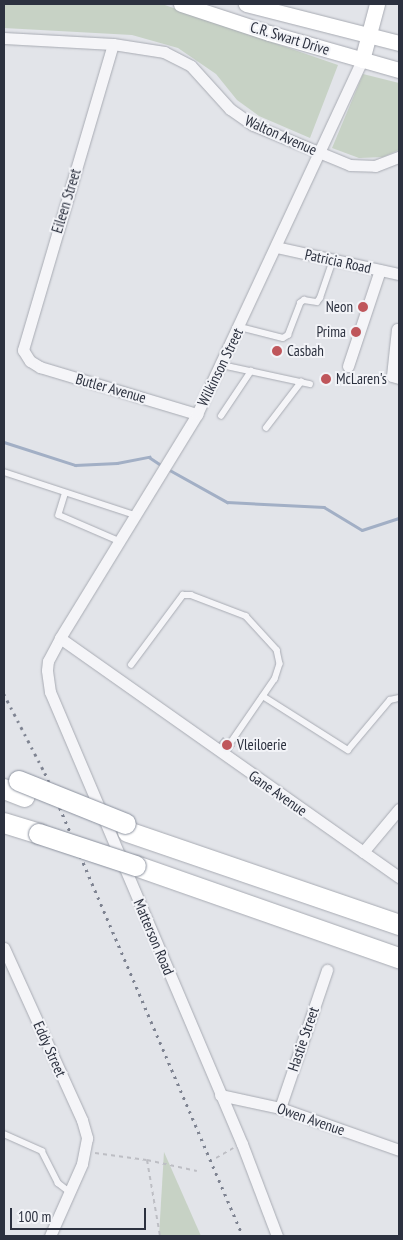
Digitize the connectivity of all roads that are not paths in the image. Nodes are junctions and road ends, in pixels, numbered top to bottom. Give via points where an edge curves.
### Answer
1 (181, 4) edge
2 (246, 4) edge
3 (367, 4) edge
4 (377, 4) edge
5 (364, 33) junction
6 (4, 38) edge
7 (399, 43) edge
8 (113, 44) junction
9 (357, 58) junction
10 (399, 70) edge
11 (319, 151) junction
12 (399, 157) edge
13 (276, 247) junction
14 (333, 260) junction
15 (380, 270) junction
16 (399, 274) edge
17 (240, 327) junction
18 (397, 329) dead end
19 (27, 357) joint
20 (222, 365) junction
21 (348, 366) dead end
22 (251, 371) junction
23 (399, 378) edge
24 (301, 382) junction
25 (310, 384) dead end
26 (198, 414) junction
27 (221, 416) dead end
28 (266, 428) dead end
29 (4, 472) edge
30 (65, 495) junction
31 (135, 515) junction
32 (119, 541) junction
33 (60, 638) junction
34 (131, 665) dead end
35 (263, 696) junction
36 (399, 698) edge
37 (231, 743) dead end
38 (13, 786) edge
39 (399, 809) edge
40 (5, 824) edge
41 (363, 852) junction
42 (399, 877) edge
43 (399, 925) edge
44 (4, 948) edge
45 (399, 958) edge
46 (327, 970) dead end
47 (220, 1094) junction
48 (280, 1108) junction
49 (4, 1134) edge
50 (399, 1150) edge
51 (70, 1192) junction
52 (50, 1236) edge
53 (277, 1236) edge

1 - 9 street, C.R. Swart Drive
2 - 5 street, C.R. Swart Drive
3 - 5 street
4 - 5 street
5 - 7 street, C.R. Swart Drive
5 - 9 street
6 - 8 street, Walton Avenue
8 - 11 street, Walton Avenue via 164,52 180,59 244,120
8 - 19 street, Eileen Street via 23,345
9 - 10 street, C.R. Swart Drive
9 - 11 street, Wilkinson Street via 351,81
11 - 12 street, Walton Avenue via 359,167 379,166
11 - 13 street, Wilkinson Street
13 - 14 street, Patricia Road
13 - 17 street, Wilkinson Street
14 - 15 street, Patricia Road
14 - 17 lane via 320,298 317,302 304,300 300,303 288,335 283,338
15 - 16 street, Patricia Road
15 - 21 street
17 - 20 street, Wilkinson Street
18 - 23 street via 392,376
19 - 26 street, Butler Avenue via 40,367
20 - 22 lane
20 - 26 street, Wilkinson Street
22 - 24 lane
22 - 27 lane
24 - 25 lane
24 - 28 lane
26 - 31 street, Wilkinson Street
29 - 30 lane
30 - 31 lane
30 - 32 lane via 59,515
31 - 32 street, Wilkinson Street
32 - 33 street, Wilkinson Street
33 - 41 street, Gane Avenue
33 - 47 street, Matterson Road via 48,661 49,688
34 - 35 lane via 180,598 191,595 242,614 277,650 278,672
35 - 36 lane via 348,750 390,700
35 - 37 lane
38 - 43 highway
39 - 41 street
40 - 45 highway, bridge
41 - 42 street, Gane Avenue
44 - 51 street, Eddy Street via 82,1120 87,1138
46 - 48 street, Hastie Street
47 - 48 street, Owen Avenue
47 - 53 street, Matterson Road
48 - 50 street, Owen Avenue
49 - 51 lane via 42,1151 58,1183
51 - 52 street

